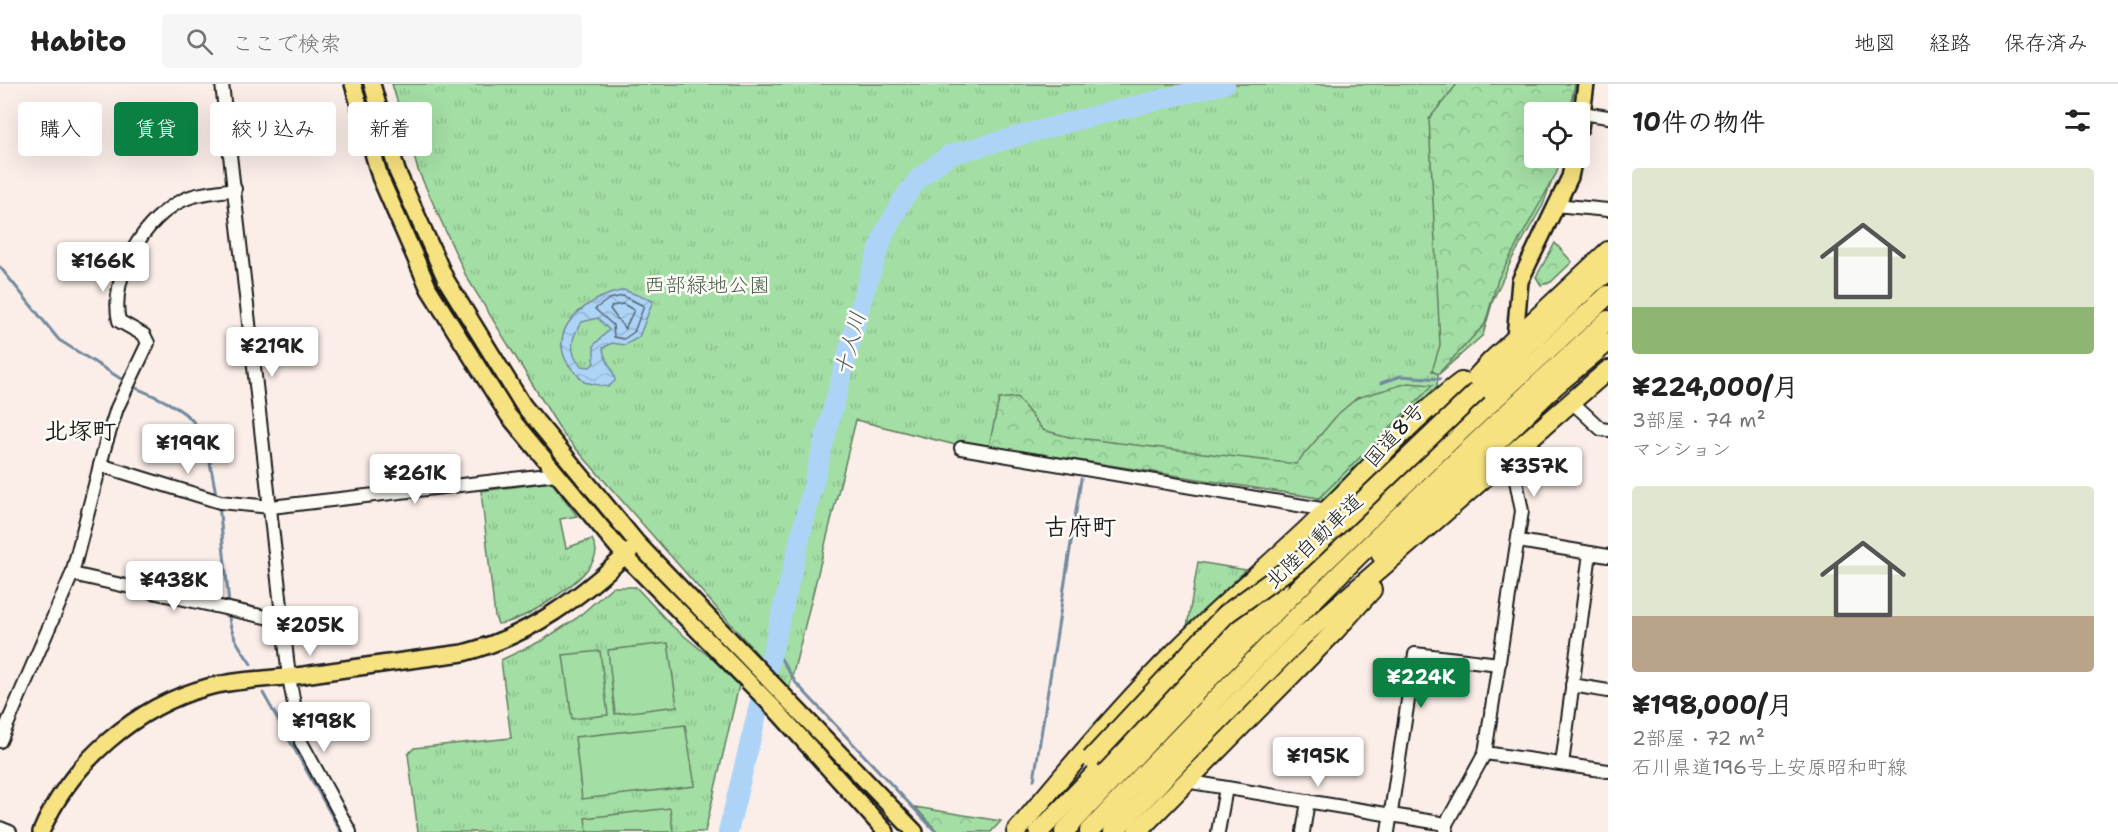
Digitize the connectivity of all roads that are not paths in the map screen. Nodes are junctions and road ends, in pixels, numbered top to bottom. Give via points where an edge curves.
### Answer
1 (222, 84) edge
2 (353, 84) edge
3 (372, 84) edge
4 (1586, 84) edge
5 (1584, 102) edge
6 (1608, 117) edge
7 (1590, 120) edge
8 (1572, 168) edge
9 (235, 189) junction
10 (1555, 206) junction
11 (1608, 210) edge
12 (1608, 251) edge
13 (1608, 272) edge
14 (1589, 287) junction
15 (1608, 295) edge
16 (1608, 320) edge
17 (1515, 338) junction
18 (1608, 342) edge
19 (1591, 357) junction
20 (1491, 361) junction
21 (1608, 370) edge
22 (1573, 403) junction
23 (1608, 430) edge
24 (961, 448) dead end
25 (1511, 455) junction
26 (100, 465) junction
27 (556, 474) junction
28 (271, 507) junction
29 (1327, 510) junction
30 (1519, 542) junction
31 (638, 544) junction
32 (1410, 546) junction
33 (1590, 553) junction
34 (625, 556) junction
35 (1608, 556) edge
36 (72, 574) junction
37 (283, 621) junction
38 (1304, 636) junction
39 (1499, 664) junction
40 (289, 677) junction
41 (1572, 685) junction
42 (1608, 691) edge
43 (0, 741) edge
44 (1485, 753) junction
45 (1562, 764) junction
46 (1608, 771) edge
47 (1185, 781) junction
48 (1226, 788) junction
49 (1308, 801) junction
50 (1391, 815) junction
51 (0, 828) edge
52 (1446, 828) edge
53 (1026, 830) edge
54 (10, 832) edge
55 (41, 832) edge
56 (350, 832) edge
57 (886, 832) edge
58 (915, 832) edge
59 (1064, 832) edge
60 (1089, 832) edge
61 (1113, 832) edge
62 (1137, 832) edge
63 (1218, 832) edge
64 (1303, 832) edge
65 (1388, 832) edge

1 - 9 street
2 - 27 main road via 380,177 429,289 508,416
3 - 31 main road via 397,171 446,280 523,405
4 - 5 main road
6 - 7 street
8 - 10 main road
9 - 26 street via 183,199 142,236 123,272 117,309 120,321 144,335 148,343 117,408
9 - 28 street
10 - 11 street
10 - 17 main road via 1520,281
12 - 17 highway, 国道8号
13 - 14 highway
14 - 17 highway
14 - 53 highway, bridge via 1301,560 1226,614
15 - 59 highway, 北陸自動車道 via 1312,572
16 - 60 highway, 北陸自動車道 via 1328,583
17 - 20 highway, 国道8号
18 - 19 highway
19 - 22 highway via 1575,378
19 - 38 highway via 1555,386
20 - 29 highway via 1434,402
20 - 53 highway, 国道8号 via 1311,557 1258,603 1053,817
21 - 22 highway
22 - 23 street via 1601,429
22 - 25 highway
24 - 29 street
25 - 30 street via 1522,511
25 - 32 highway
26 - 28 street via 220,502
26 - 36 street
27 - 28 street
27 - 34 main road
28 - 37 street
29 - 53 highway via 1245,584 1101,728
30 - 33 street
30 - 39 street
31 - 34 main road
31 - 58 main road
32 - 38 highway
32 - 47 highway via 1335,631
33 - 35 street
33 - 41 street
34 - 40 main road via 578,597 534,626 489,646
34 - 57 main road via 743,675
36 - 37 street
36 - 43 street
37 - 40 street
38 - 61 highway
39 - 44 street
39 - 50 street via 1415,654
40 - 55 main road via 207,688 171,700 142,716 120,730 82,767 61,794
40 - 56 street via 301,742
41 - 42 street
41 - 45 street
44 - 45 street
44 - 52 street
45 - 46 street
47 - 48 street
47 - 62 highway
48 - 49 street
48 - 63 street
49 - 50 street
49 - 64 street
50 - 52 street
50 - 65 street
51 - 54 street

